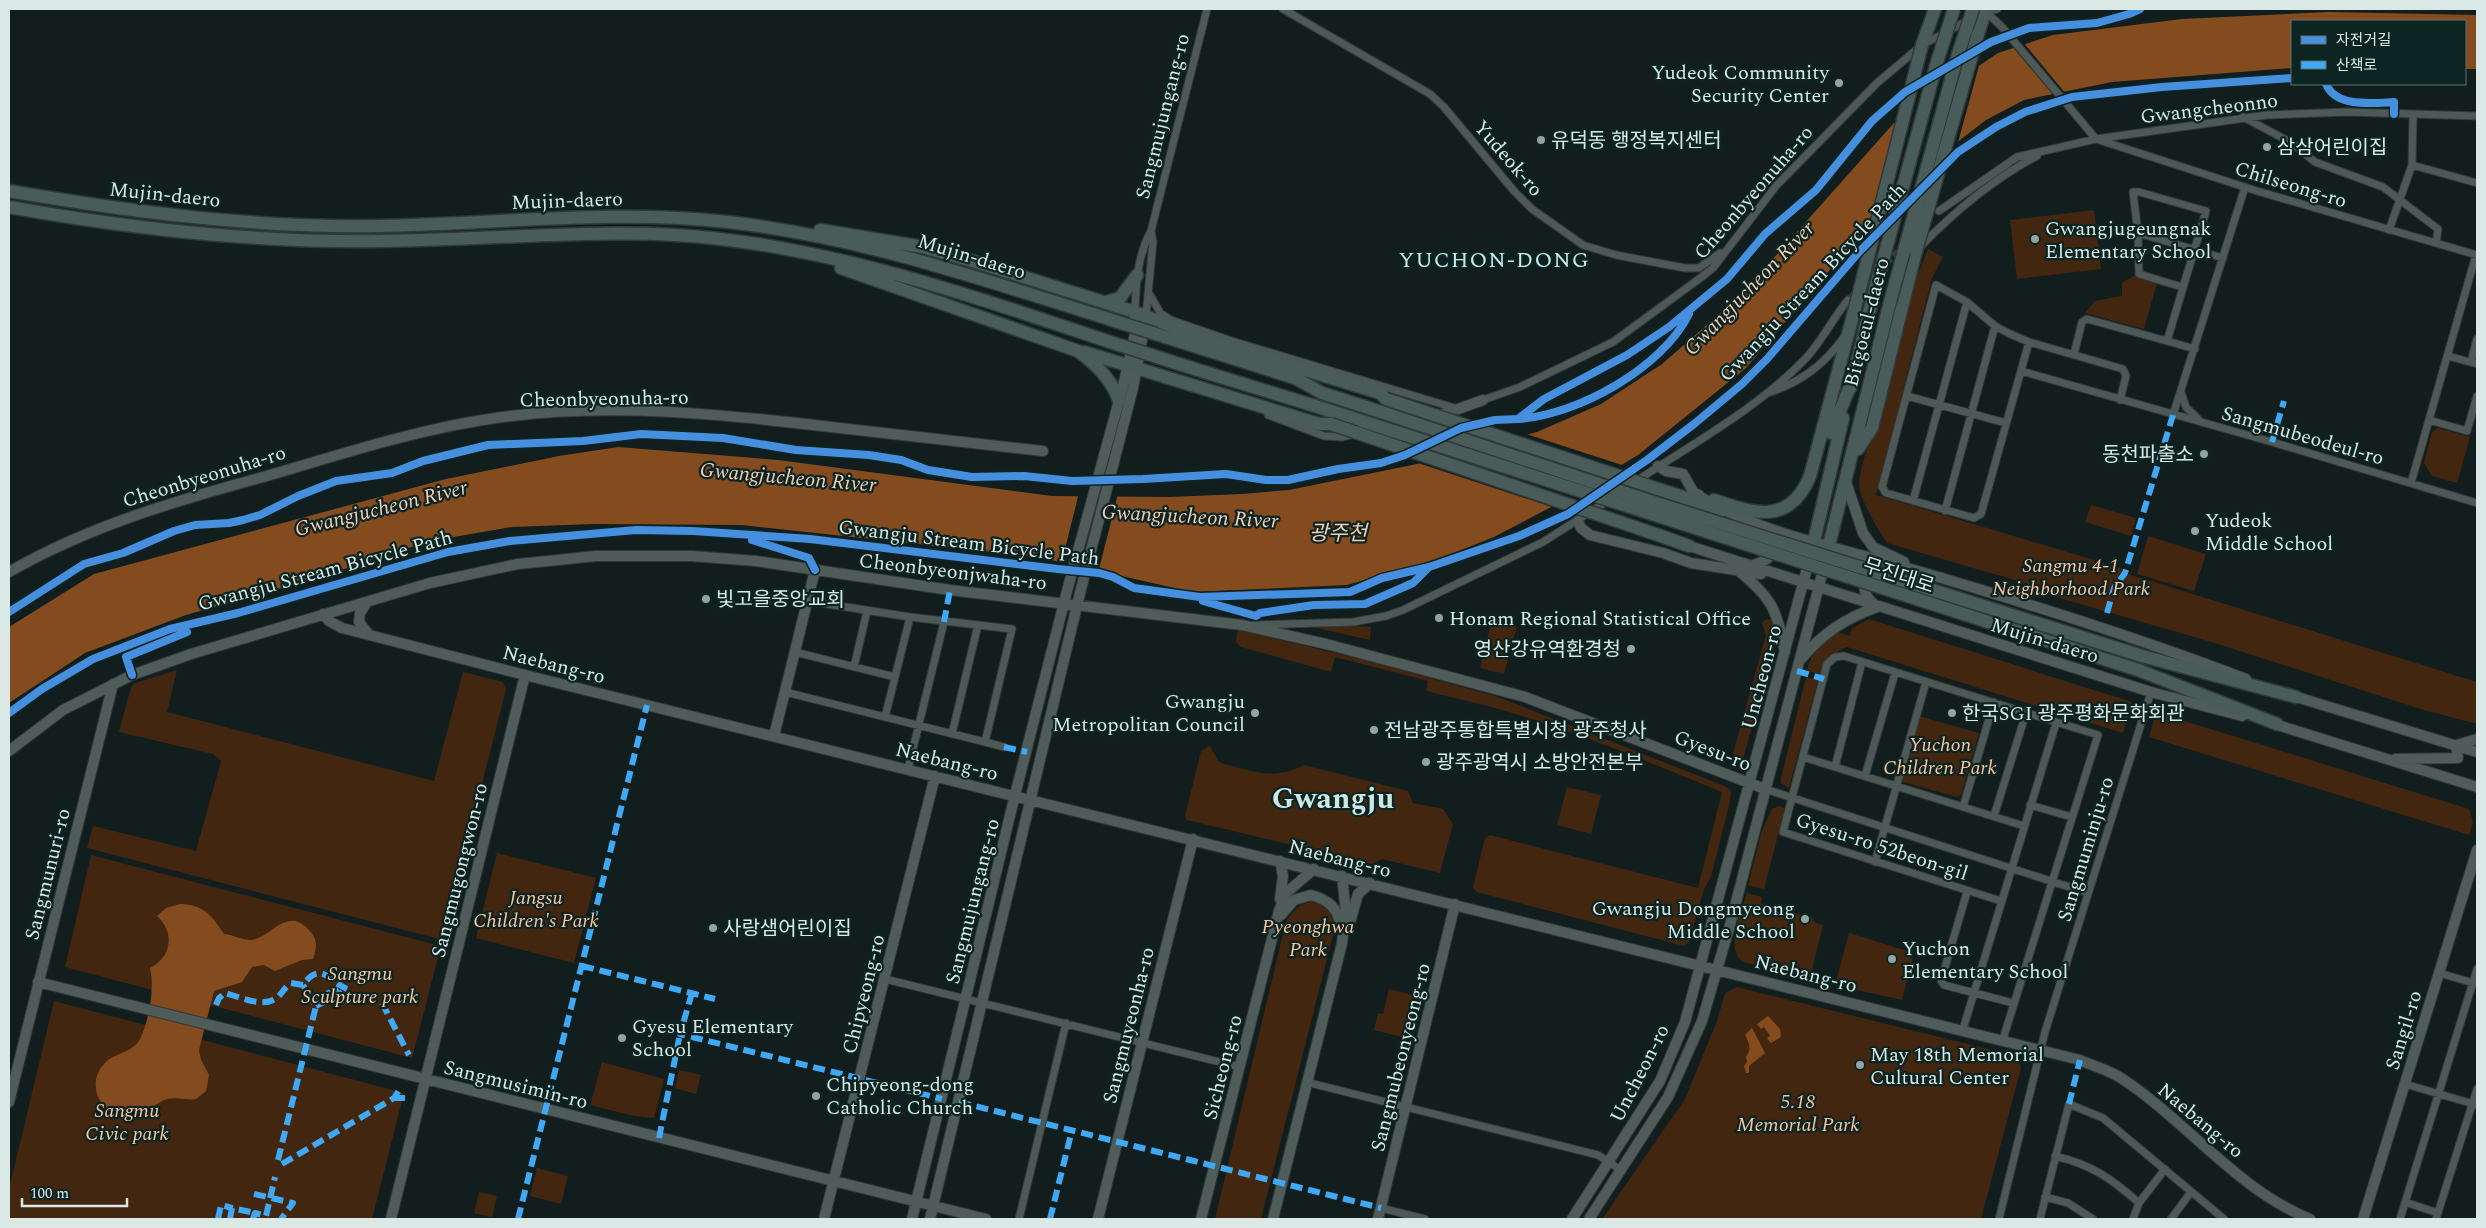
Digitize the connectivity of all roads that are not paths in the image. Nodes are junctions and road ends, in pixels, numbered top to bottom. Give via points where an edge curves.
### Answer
1 (1207, 9) edge
2 (1283, 9) edge
3 (1935, 9) edge
4 (1954, 9) edge
5 (1985, 9) edge
6 (1922, 45) junction
7 (2413, 115) junction
8 (2477, 116) edge
9 (2243, 117) junction
10 (2096, 139) junction
11 (2044, 152) junction
12 (2412, 165) junction
13 (2477, 183) edge
14 (2244, 187) junction
15 (9, 190) edge
16 (2400, 198) junction
17 (9, 207) edge
18 (1938, 211) dead end
19 (774, 228) junction
20 (2389, 230) junction
21 (1150, 231) junction
22 (2138, 233) junction
23 (2436, 243) junction
24 (1727, 246) junction
25 (2194, 248) junction
26 (1916, 251) junction
27 (817, 255) junction
28 (2477, 255) edge
29 (2223, 258) junction
30 (1137, 275) junction
31 (2182, 287) junction
32 (1149, 294) junction
33 (1106, 302) junction
34 (1967, 302) junction
35 (1852, 304) junction
36 (1160, 313) junction
37 (1141, 314) junction
38 (1167, 324) junction
39 (1995, 326) junction
40 (1848, 330) junction
41 (2477, 339) edge
42 (2167, 341) junction
43 (2029, 342) junction
44 (2195, 349) junction
45 (1078, 351) junction
46 (2074, 354) junction
47 (2448, 356) junction
48 (2474, 363) edge
49 (1132, 370) junction
50 (2021, 371) junction
51 (1295, 378) junction
52 (1853, 379) junction
53 (1250, 388) junction
54 (2182, 392) junction
55 (1763, 395) junction
56 (1907, 396) junction
57 (2477, 396) edge
58 (1386, 399) junction
59 (1483, 400) joint
60 (2120, 400) junction
61 (1119, 401) junction
62 (1939, 405) junction
63 (1458, 409) junction
64 (1972, 413) junction
65 (2173, 415) junction
66 (2429, 420) junction
67 (2006, 423) junction
68 (2202, 423) junction
69 (1331, 424) junction
70 (1043, 451) dead end
71 (1853, 458) junction
72 (1658, 466) junction
73 (1846, 482) junction
74 (2411, 483) junction
75 (1913, 501) junction
76 (2477, 503) edge
77 (1717, 504) junction
78 (1945, 511) junction
79 (1578, 521) junction
80 (1765, 527) junction
81 (1814, 541) junction
82 (1689, 546) junction
83 (1829, 546) junction
84 (1890, 563) junction
85 (1751, 566) junction
86 (815, 570) junction
87 (9, 572) edge
88 (1739, 572) junction
89 (1929, 574) junction
90 (1777, 576) junction
91 (1804, 584) junction
92 (1819, 589) junction
93 (808, 601) junction
94 (367, 602) junction
95 (1064, 603) junction
96 (1077, 605) junction
97 (1877, 607) junction
98 (867, 611) junction
99 (323, 614) junction
100 (910, 618) junction
101 (944, 622) junction
102 (978, 625) junction
103 (1242, 625) junction
104 (369, 635) junction
105 (1326, 644) joint
106 (795, 652) junction
107 (1786, 655) junction
108 (2142, 656) joint
109 (1800, 661) junction
110 (1862, 662) junction
111 (854, 667) junction
112 (2138, 670) joint
113 (1895, 672) junction
114 (525, 675) junction
115 (895, 677) junction
116 (1926, 682) junction
117 (113, 684) junction
118 (785, 692) junction
119 (2151, 692) junction
120 (2296, 697) junction
121 (1994, 702) junction
122 (2026, 713) junction
123 (885, 717) junction
124 (2056, 723) junction
125 (2277, 724) junction
126 (918, 725) junction
127 (952, 734) junction
128 (774, 736) junction
129 (2477, 739) edge
130 (986, 742) junction
131 (2456, 745) junction
132 (1004, 747) dead end
133 (9, 751) edge
134 (2477, 752) edge
135 (1803, 757) junction
136 (2389, 760) junction
137 (1835, 767) junction
138 (908, 770) junction
139 (935, 776) junction
140 (1866, 776) junction
141 (1751, 783) junction
142 (1896, 786) junction
143 (2477, 787) edge
144 (1765, 789) junction
145 (1015, 795) junction
146 (1032, 799) junction
147 (1792, 799) junction
148 (2030, 805) junction
149 (1963, 807) junction
150 (1994, 816) junction
151 (2072, 817) junction
152 (2024, 826) junction
153 (1884, 829) junction
154 (1193, 839) junction
155 (2477, 850) edge
156 (1280, 861) junction
157 (1875, 862) junction
158 (1314, 869) junction
159 (2011, 869) junction
160 (1342, 876) junction
161 (2473, 876) edge
162 (2051, 882) junction
163 (1370, 883) junction
164 (1967, 892) junction
165 (2088, 893) junction
166 (2001, 901) junction
167 (1455, 904) junction
168 (1279, 911) junction
169 (1276, 922) junction
170 (1342, 942) junction
171 (1701, 965) junction
172 (1717, 969) junction
173 (2477, 969) edge
174 (2439, 973) junction
175 (885, 979) junction
176 (38, 982) junction
177 (2475, 983) edge
178 (1973, 992) junction
179 (967, 998) junction
180 (983, 1002) junction
181 (2013, 1003) junction
182 (1066, 1023) junction
183 (1963, 1029) junction
184 (2002, 1040) junction
185 (1142, 1042) junction
186 (2040, 1050) junction
187 (1240, 1067) junction
188 (424, 1079) junction
189 (1306, 1082) junction
190 (2405, 1084) junction
191 (2477, 1089) edge
192 (2438, 1094) junction
193 (9, 1102) edge
194 (2475, 1105) edge
195 (1405, 1106) junction
196 (2056, 1156) junction
197 (1609, 1162) junction
198 (1621, 1170) junction
199 (2165, 1170) junction
200 (834, 1181) junction
201 (2191, 1192) junction
202 (2045, 1197) junction
203 (917, 1202) junction
204 (2405, 1202) junction
205 (2139, 1203) junction
206 (933, 1206) junction
207 (1381, 1208) junction
208 (2437, 1216) edge
209 (2220, 1218) edge
210 (390, 1219) edge
211 (824, 1219) edge
212 (912, 1219) edge
213 (930, 1219) edge
214 (986, 1219) edge
215 (1019, 1219) edge
216 (1098, 1219) edge
217 (1201, 1219) edge
218 (1273, 1219) edge
219 (1378, 1219) edge
220 (1425, 1219) edge
221 (1572, 1219) edge
222 (1589, 1219) edge
223 (1999, 1219) edge
224 (2040, 1219) edge
225 (2093, 1219) edge
226 (2133, 1219) edge
227 (2171, 1219) edge
228 (2310, 1219) edge
229 (2362, 1219) edge
230 (2400, 1219) edge

1 - 21 street, Sangmujungang-ro
2 - 24 street, Yudeok-ro via 1430,94 1532,209 1583,245 1616,255 1693,268 1704,265
3 - 6 highway
4 - 52 highway, Bitgoeul-daero, bridge
5 - 6 street, Cheonbyeonuha-ro
5 - 10 street
5 - 26 highway, bridge
5 - 71 highway, Bitgoeul-daero, bridge via 1929,159 1890,302
6 - 24 street, Cheonbyeonuha-ro via 1877,83 1795,166
6 - 35 highway, bridge
7 - 8 street, Gwangcheonno
7 - 9 street, Gwangcheonno via 2348,112
7 - 12 street
9 - 10 street, Gwangcheonno
9 - 16 street via 2292,142 2315,162 2383,187
10 - 11 street
10 - 14 street, Chilseong-ro
11 - 18 street via 2018,157
11 - 26 street via 1999,178 1941,225
12 - 13 street
12 - 16 street
14 - 20 street, Chilseong-ro
14 - 29 street
15 - 19 highway, Mujin-daero via 97,206 268,223 378,226 620,216 686,218
16 - 20 street
16 - 23 street via 2438,229
17 - 27 highway, Mujin-daero via 141,228 304,241 384,242 585,234 676,236 760,244
19 - 33 highway via 807,228 923,247
19 - 51 highway, Mujin-daero, bridge via 908,256
20 - 23 street, Chilseong-ro
21 - 30 street, Sangmujungang-ro
21 - 32 street, Sangmujungang-ro via 1153,242
22 - 25 street
22 - 25 street via 2133,192 2206,211
22 - 31 street via 2139,274
23 - 28 street, Chilseong-ro
24 - 59 street, Cheonbyeonuha-ro via 1713,268 1613,342
25 - 29 street
25 - 31 street
26 - 71 highway via 1872,428
27 - 45 highway via 842,268
27 - 53 highway, Mujin-daero, bridge via 927,284
28 - 47 street
29 - 44 street
30 - 33 highway via 1120,298
30 - 37 street, Sangmujungang-ro
31 - 42 street
32 - 36 street
32 - 37 street, Sangmujungang-ro
33 - 37 highway
34 - 39 street
34 - 56 street via 1936,285
34 - 62 street
35 - 40 highway
35 - 55 street, Cheonbyeonjwaha-ro via 1806,357
36 - 38 street
36 - 63 street via 1171,320 1232,341
37 - 38 highway
37 - 49 street, Sangmujungang-ro
38 - 58 highway via 1207,340 1380,393
39 - 43 street
39 - 64 street
40 - 55 street, Cheonbyeonjwaha-ro via 1819,367 1788,386
40 - 77 highway via 1806,486 1782,510 1765,513
41 - 48 street
42 - 44 street
42 - 46 street via 2087,319 2082,322
43 - 46 street
43 - 50 street
44 - 54 street
45 - 49 highway
45 - 61 highway via 1108,380
46 - 60 street via 2123,370 2126,376
47 - 48 street
47 - 66 street
49 - 61 street, Sangmujungang-ro
49 - 63 street, Cheonbyeonuha-ro via 1324,436 1352,435
49 - 69 highway via 1319,424
49 - 96 street, Sangmujungang-ro
50 - 60 street, Sangmubeodeul-ro
50 - 67 street
51 - 58 highway
51 - 108 highway, 무진대로, bridge via 1322,393 1653,502
52 - 77 highway via 1815,479 1801,502 1783,514 1764,518
52 - 81 highway, Bitgoeul-daero
53 - 69 highway
53 - 112 highway, 무진대로, bridge via 1270,391
54 - 65 street
54 - 68 street via 2186,407
55 - 72 street, Cheonbyeonjwaha-ro
56 - 62 street
56 - 75 street via 1882,488 1886,493
57 - 66 street via 2467,431
58 - 77 highway, bridge via 1655,488
59 - 63 street, Cheonbyeonuha-ro
60 - 65 street, Sangmubeodeul-ro
61 - 95 street, Sangmujungang-ro
62 - 64 street
62 - 75 street
64 - 67 street
64 - 78 street
65 - 68 street, Sangmubeodeul-ro
66 - 74 street
67 - 78 street via 1981,514 1974,518
68 - 74 street, Sangmubeodeul-ro
69 - 82 highway, bridge
70 - 87 street, Cheonbyeonuha-ro via 742,416 645,411 556,412 498,418 379,444 162,505 74,538
71 - 73 highway, Bitgoeul-daero
72 - 77 street via 1683,474 1694,492
72 - 79 street, Cheonbyeonjwaha-ro
73 - 83 highway, Bitgoeul-daero
73 - 89 street via 1863,533 1873,547
74 - 76 street, Sangmubeodeul-ro
75 - 78 street
77 - 80 street, Mujin-daero
79 - 88 street via 1590,535 1691,563
79 - 103 street, Cheonbyeonjwaha-ro via 1503,562 1386,616 1353,622
80 - 81 street, Mujin-daero
80 - 85 street via 1773,545 1772,552 1767,559
81 - 83 street, Mujin-daero
81 - 91 street, Bitgoeul-daero
82 - 85 street
82 - 88 street via 1700,557
83 - 84 street, Mujin-daero
83 - 92 street, Bitgoeul-daero
84 - 89 street, Mujin-daero
84 - 97 street via 1871,568 1865,577 1863,589
85 - 90 street
86 - 93 street
86 - 94 street, Cheonbyeonjwaha-ro via 692,556 595,556 518,564 471,573
86 - 95 street, Cheonbyeonjwaha-ro
88 - 90 street
88 - 107 street via 1767,596 1774,608
89 - 120 street, Mujin-daero via 2169,650
90 - 91 street, Mujin-daero
91 - 92 street, Mujin-daero
91 - 107 street, Uncheon-ro
92 - 97 street, Mujin-daero
92 - 109 street, Uncheon-ro
93 - 98 street
93 - 106 street
94 - 99 street, Cheonbyeonjwaha-ro
94 - 104 street via 359,622
95 - 96 street, Cheonbyeonjwaha-ro
95 - 145 street, Sangmujungang-ro
96 - 103 street, Cheonbyeonjwaha-ro
96 - 146 street, Sangmujungang-ro
97 - 109 street via 1838,624 1818,638
97 - 119 street, Mujin-daero
98 - 100 street
98 - 111 street
99 - 104 street, Naebang-ro via 342,628
99 - 117 street, Cheonbyeonjwaha-ro via 190,654
100 - 101 street
100 - 115 street
101 - 102 street
101 - 126 street
102 - 127 street
102 - 130 street via 1012,629
103 - 105 street, Cheonbyeonjwaha-ro
104 - 114 street, Naebang-ro
105 - 141 street, Gyesu-ro via 1525,697
106 - 111 street
106 - 118 street
107 - 141 street, Uncheon-ro
108 - 120 highway, Mujin-daero
109 - 144 street, Uncheon-ro
110 - 113 street
110 - 135 street via 1844,656 1835,657 1828,664
110 - 137 street
111 - 115 street
112 - 125 highway, Mujin-daero
113 - 116 street
113 - 140 street
114 - 128 street, Naebang-ro
114 - 188 street, Sangmugongwon-ro
115 - 123 street
116 - 121 street
116 - 142 street
117 - 133 street, Cheonbyeonjwaha-ro via 63,710
117 - 176 street, Sangmunuri-ro
118 - 123 street
118 - 128 street
119 - 125 street, Mujin-daero
119 - 165 street, Sangmuminju-ro
120 - 131 street, Mujin-daero
121 - 122 street
121 - 149 street
122 - 124 street
122 - 150 street
123 - 126 street
124 - 148 street
124 - 151 street via 2098,735
125 - 136 street, Mujin-daero
126 - 127 street
126 - 138 street
127 - 130 street
128 - 138 street, Naebang-ro
129 - 131 street
130 - 132 street
131 - 134 street, Mujin-daero
131 - 136 street via 2458,758
135 - 137 street
135 - 147 street
136 - 143 street, Mujin-daero
137 - 140 street
138 - 139 street, Naebang-ro
139 - 145 street, Naebang-ro
139 - 175 street, Chipyeong-ro
140 - 142 street
141 - 144 street, Gyesu-ro
141 - 171 street, Uncheon-ro
142 - 149 street
142 - 153 street
144 - 147 street, Gyesu-ro
144 - 172 street, Uncheon-ro
145 - 146 street, Naebang-ro
145 - 179 street, Sangmujungang-ro
146 - 154 street, Naebang-ro
146 - 180 street, Sangmujungang-ro
147 - 153 street, Gyesu-ro
147 - 157 street, Gyesu-ro 52beon-gil via 1783,832
148 - 151 street
148 - 152 street
149 - 150 street
150 - 152 street
151 - 162 street
152 - 159 street
153 - 157 street
153 - 159 street, Gyesu-ro
154 - 156 street, Naebang-ro
154 - 185 street, Sangmuyeonha-ro
155 - 161 street, Sangil-ro
156 - 158 street, Naebang-ro
156 - 168 street, Sicheong-ro
157 - 164 street, Gyesu-ro 52beon-gil
158 - 160 street, Naebang-ro
158 - 168 street, Sicheong-ro via 1286,892
159 - 162 street, Gyesu-ro
159 - 166 street
160 - 163 street, Naebang-ro
160 - 170 street, Sicheong-ro via 1346,912
161 - 174 street, Sangil-ro
162 - 165 street, Gyesu-ro
162 - 181 street
163 - 167 street, Naebang-ro
163 - 170 street, Sicheong-ro via 1358,894
164 - 166 street, Gyesu-ro 52beon-gil
164 - 178 street via 1941,981 1944,985
165 - 186 street, Sangmuminju-ro
166 - 178 street
167 - 171 street, Naebang-ro
167 - 195 street, Sangmubeonyeong-ro
168 - 169 street, Sicheong-ro
169 - 170 street, Sicheong-ro via 1294,900 1311,895 1319,897 1335,907 1339,914
169 - 187 street, Sicheong-ro
170 - 189 street, Sicheong-ro
171 - 172 street, Naebang-ro
171 - 197 street, Uncheon-ro via 1686,1022 1660,1081
172 - 183 street, Naebang-ro
172 - 198 street, Uncheon-ro via 1702,1021 1683,1067 1668,1097
173 - 177 street
174 - 177 street
174 - 190 street, Sangil-ro
175 - 179 street
175 - 200 street, Chipyeong-ro
176 - 188 street, Sangmusimin-ro
176 - 193 street, Sangmunuri-ro
177 - 192 street
178 - 181 street
178 - 183 street
179 - 180 street
179 - 203 street, Sangmujungang-ro
180 - 182 street
180 - 206 street, Sangmujungang-ro
181 - 184 street
182 - 185 street
182 - 215 street
183 - 184 street, Naebang-ro
184 - 186 street, Naebang-ro
185 - 187 street
185 - 216 street, Sangmuyeonha-ro
186 - 223 street, Sangmuminju-ro
186 - 228 street, Naebang-ro via 2080,1060 2119,1077 2144,1094 2271,1200
187 - 217 street, Sicheong-ro
188 - 200 street, Sangmusimin-ro
188 - 210 street, Sangmugongwon-ro
189 - 195 street
189 - 218 street, Sicheong-ro
190 - 192 street
190 - 229 street, Sangil-ro
191 - 194 street
192 - 194 street
192 - 204 street
194 - 208 street
195 - 197 street via 1598,1155
195 - 207 street, Sangmubeonyeong-ro
196 - 199 street via 2069,1104 2104,1118
196 - 202 street
196 - 205 street via 2106,1175
197 - 198 street
197 - 221 street, Uncheon-ro
198 - 222 street, Uncheon-ro
199 - 201 street
199 - 205 street
200 - 203 street, Sangmusimin-ro
200 - 211 street, Chipyeong-ro
201 - 209 street
201 - 227 street
202 - 224 street
202 - 225 street via 2068,1203
203 - 206 street, Sangmusimin-ro
203 - 212 street, Sangmujungang-ro
204 - 208 street
204 - 230 street
205 - 226 street
206 - 213 street, Sangmujungang-ro
206 - 214 street, Sangmusimin-ro
207 - 219 street, Sangmubeonyeong-ro
207 - 220 street

